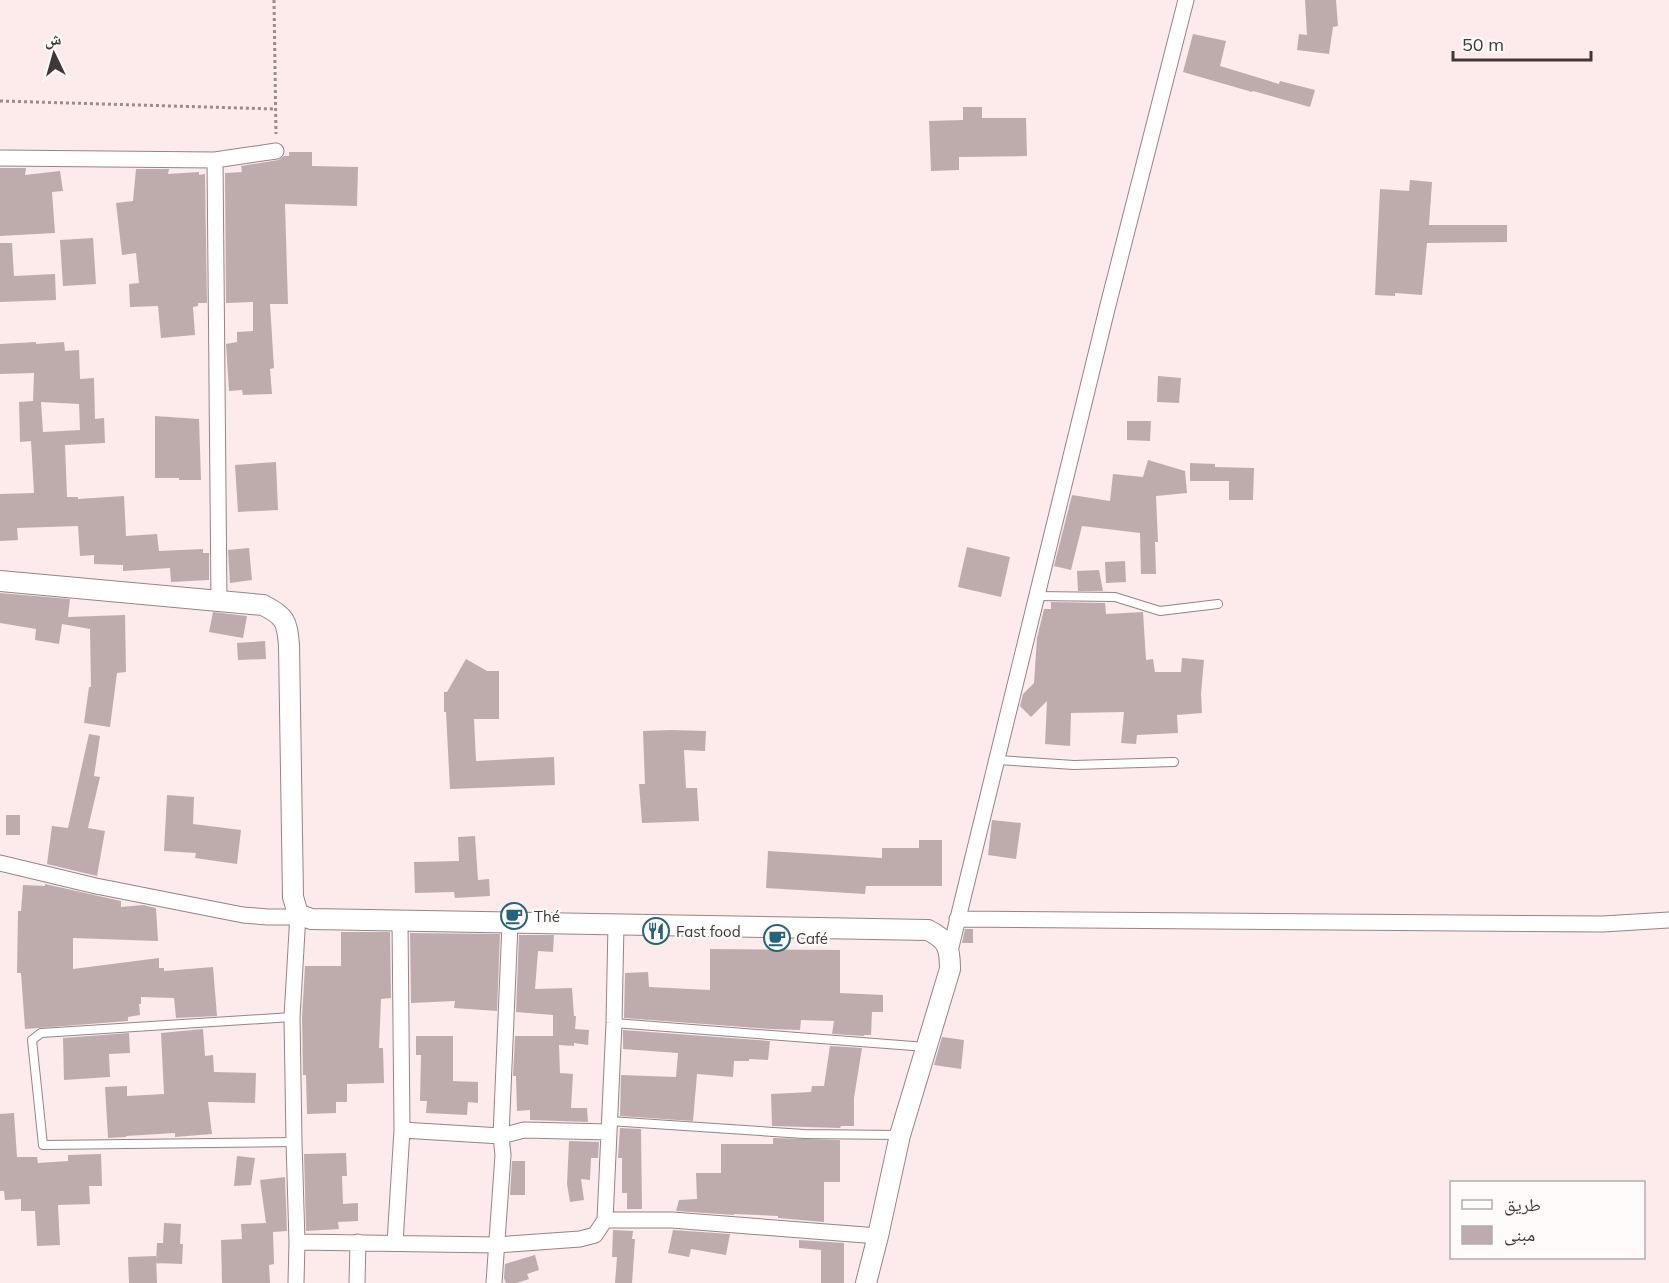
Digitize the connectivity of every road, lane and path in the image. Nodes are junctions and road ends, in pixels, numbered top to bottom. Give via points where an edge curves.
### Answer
1 (274, 0) edge
2 (1186, 0) edge
3 (0, 101) edge
4 (275, 110) junction
5 (276, 151) joint
6 (0, 158) edge
7 (215, 160) junction
8 (0, 581) edge
9 (1036, 596) junction
10 (219, 601) junction
11 (1218, 604) dead end
12 (997, 760) junction
13 (1174, 762) dead end
14 (0, 863) edge
15 (298, 916) junction
16 (957, 919) junction
17 (1669, 920) edge
18 (400, 922) junction
19 (510, 924) junction
20 (616, 924) junction
21 (950, 951) junction
22 (292, 1017) junction
23 (614, 1023) junction
24 (926, 1047) junction
25 (609, 1127) junction
26 (402, 1130) junction
27 (501, 1136) junction
28 (900, 1136) junction
29 (294, 1142) junction
30 (605, 1220) junction
31 (878, 1236) junction
32 (297, 1242) junction
33 (358, 1242) junction
34 (395, 1243) junction
35 (496, 1245) junction
36 (296, 1283) edge
37 (357, 1283) edge
38 (494, 1283) edge
39 (866, 1283) edge

1 - 4 path
2 - 9 street
3 - 4 path
4 - 5 path
5 - 7 street
6 - 7 street
7 - 10 street
8 - 10 street
9 - 11 lane via 1115,597 1160,612
9 - 12 street
10 - 15 street via 264,605 280,613 288,630 293,897
12 - 13 lane via 1074,765
12 - 16 street
14 - 15 street via 243,915
15 - 18 street via 311,920
15 - 22 street
16 - 17 street via 1580,924
16 - 21 street
18 - 19 street
18 - 26 street
19 - 20 street
19 - 27 street
20 - 21 street via 928,930 942,937
20 - 23 street
21 - 24 street via 950,969
22 - 29 street
22 - 29 lane via 41,1033 32,1040 43,1145
23 - 24 lane
23 - 25 street
24 - 28 street
25 - 27 street via 524,1130
25 - 28 lane
25 - 30 street
26 - 27 street
26 - 34 street
27 - 35 street
28 - 31 street
29 - 32 street
30 - 31 street via 672,1220
30 - 35 street via 595,1235 580,1239
31 - 39 street
32 - 33 street
32 - 36 street
33 - 34 street
33 - 37 street
34 - 35 street
35 - 38 street

